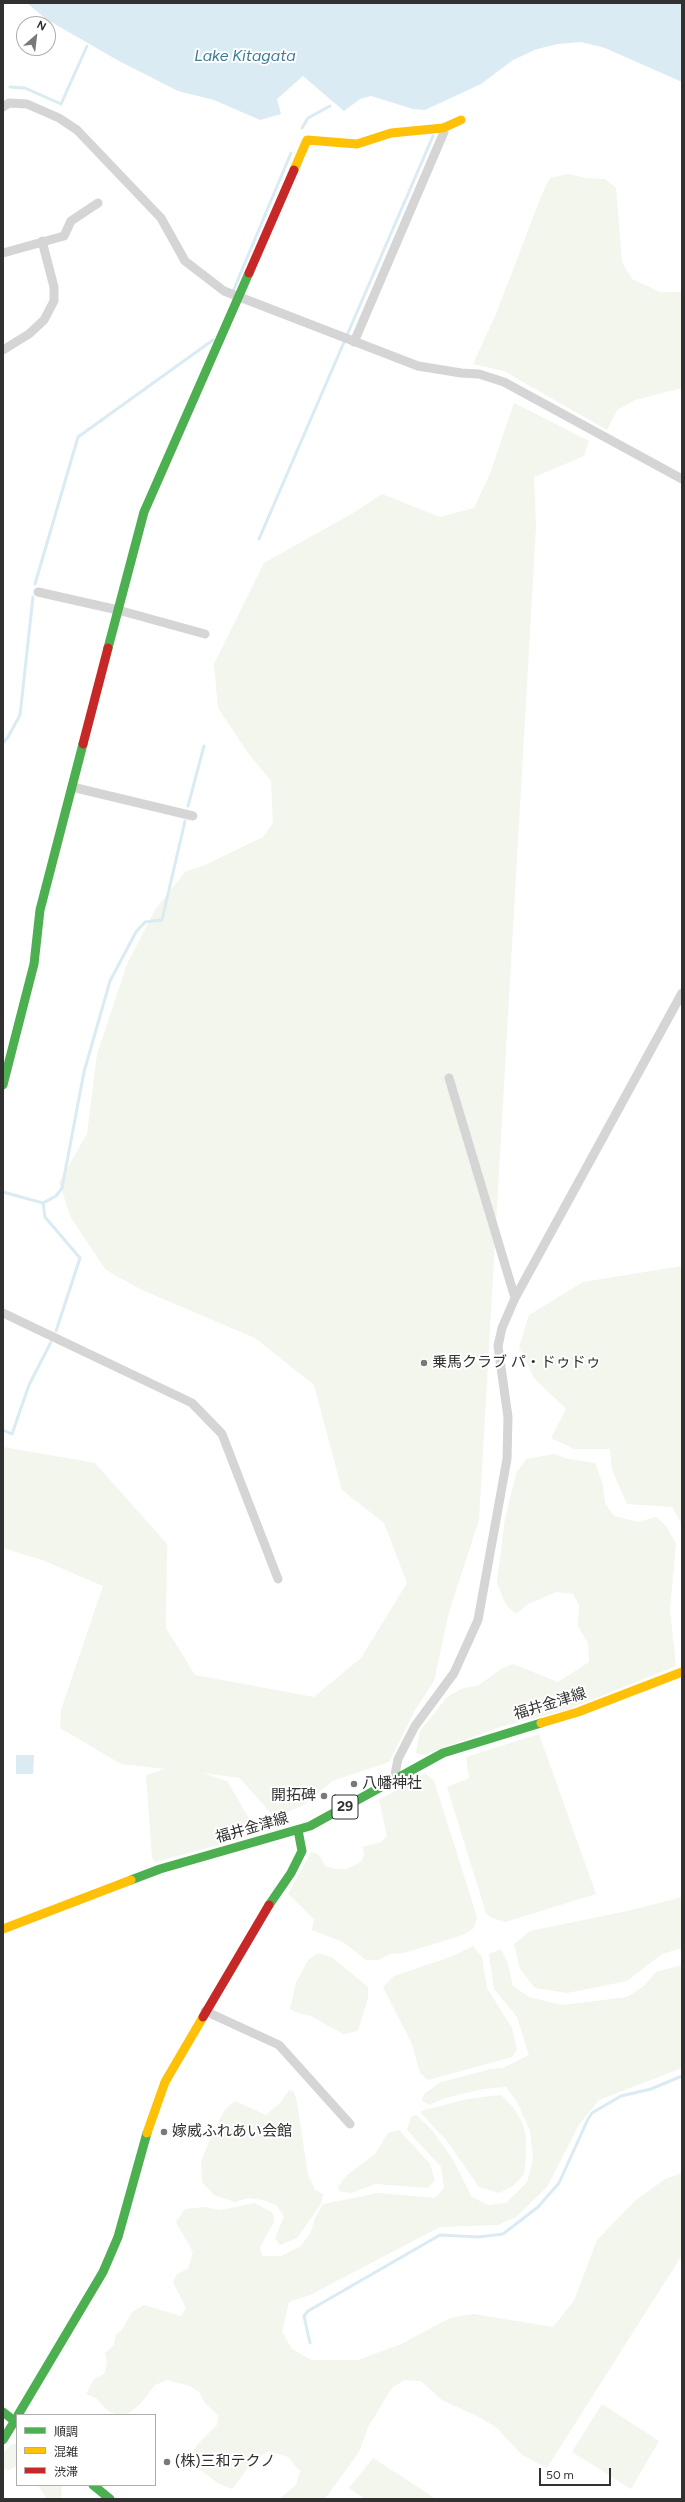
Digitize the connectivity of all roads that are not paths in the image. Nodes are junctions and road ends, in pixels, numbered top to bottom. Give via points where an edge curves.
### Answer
1 (5, 102) edge
2 (461, 120) dead end
3 (443, 128) junction
4 (98, 203) dead end
5 (42, 241) junction
6 (3, 253) edge
7 (238, 297) junction
8 (354, 342) junction
9 (3, 350) edge
10 (682, 479) edge
11 (38, 592) dead end
12 (118, 610) junction
13 (205, 634) dead end
14 (72, 787) junction
15 (193, 816) dead end
16 (682, 993) edge
17 (449, 1078) dead end
18 (3, 1085) edge
19 (515, 1298) junction
20 (3, 1313) edge
21 (278, 1579) dead end
22 (682, 1672) edge
23 (394, 1780) junction
24 (298, 1830) junction
25 (3, 1929) edge
26 (205, 2011) junction
27 (350, 2124) dead end
28 (3, 2412) edge
29 (20, 2414) edge
30 (16, 2418) edge
31 (16, 2420) edge
32 (3, 2440) edge
33 (94, 2486) edge
34 (110, 2499) edge

1 - 7 street via 27,104 59,118 77,130 161,218 185,261 224,291
2 - 3 street
3 - 7 street via 391,133 357,144 307,140
3 - 8 street via 444,132
4 - 5 street via 71,221 64,236
5 - 6 street
5 - 9 street via 54,288 54,301 44,320 29,334
7 - 8 street
7 - 12 street via 144,512
8 - 10 street via 418,366 479,374 504,382
11 - 12 street
12 - 13 street
12 - 14 street
14 - 15 street
14 - 18 street via 40,910 34,964
16 - 19 street
17 - 19 street
19 - 23 street via 502,1328 498,1346 508,1417 507,1459 478,1620 454,1673 415,1726 398,1759
20 - 21 street via 192,1403 222,1434
22 - 23 street, 福井金津線 / 29 via 578,1712 458,1747
23 - 24 street, 福井金津線 / 29
24 - 25 street, 福井金津線 / 29 via 160,1869
24 - 26 street via 301,1854
26 - 27 street via 279,2046
26 - 29 street via 165,2082 149,2126 118,2237 106,2265
28 - 30 street
31 - 32 street
33 - 34 street

